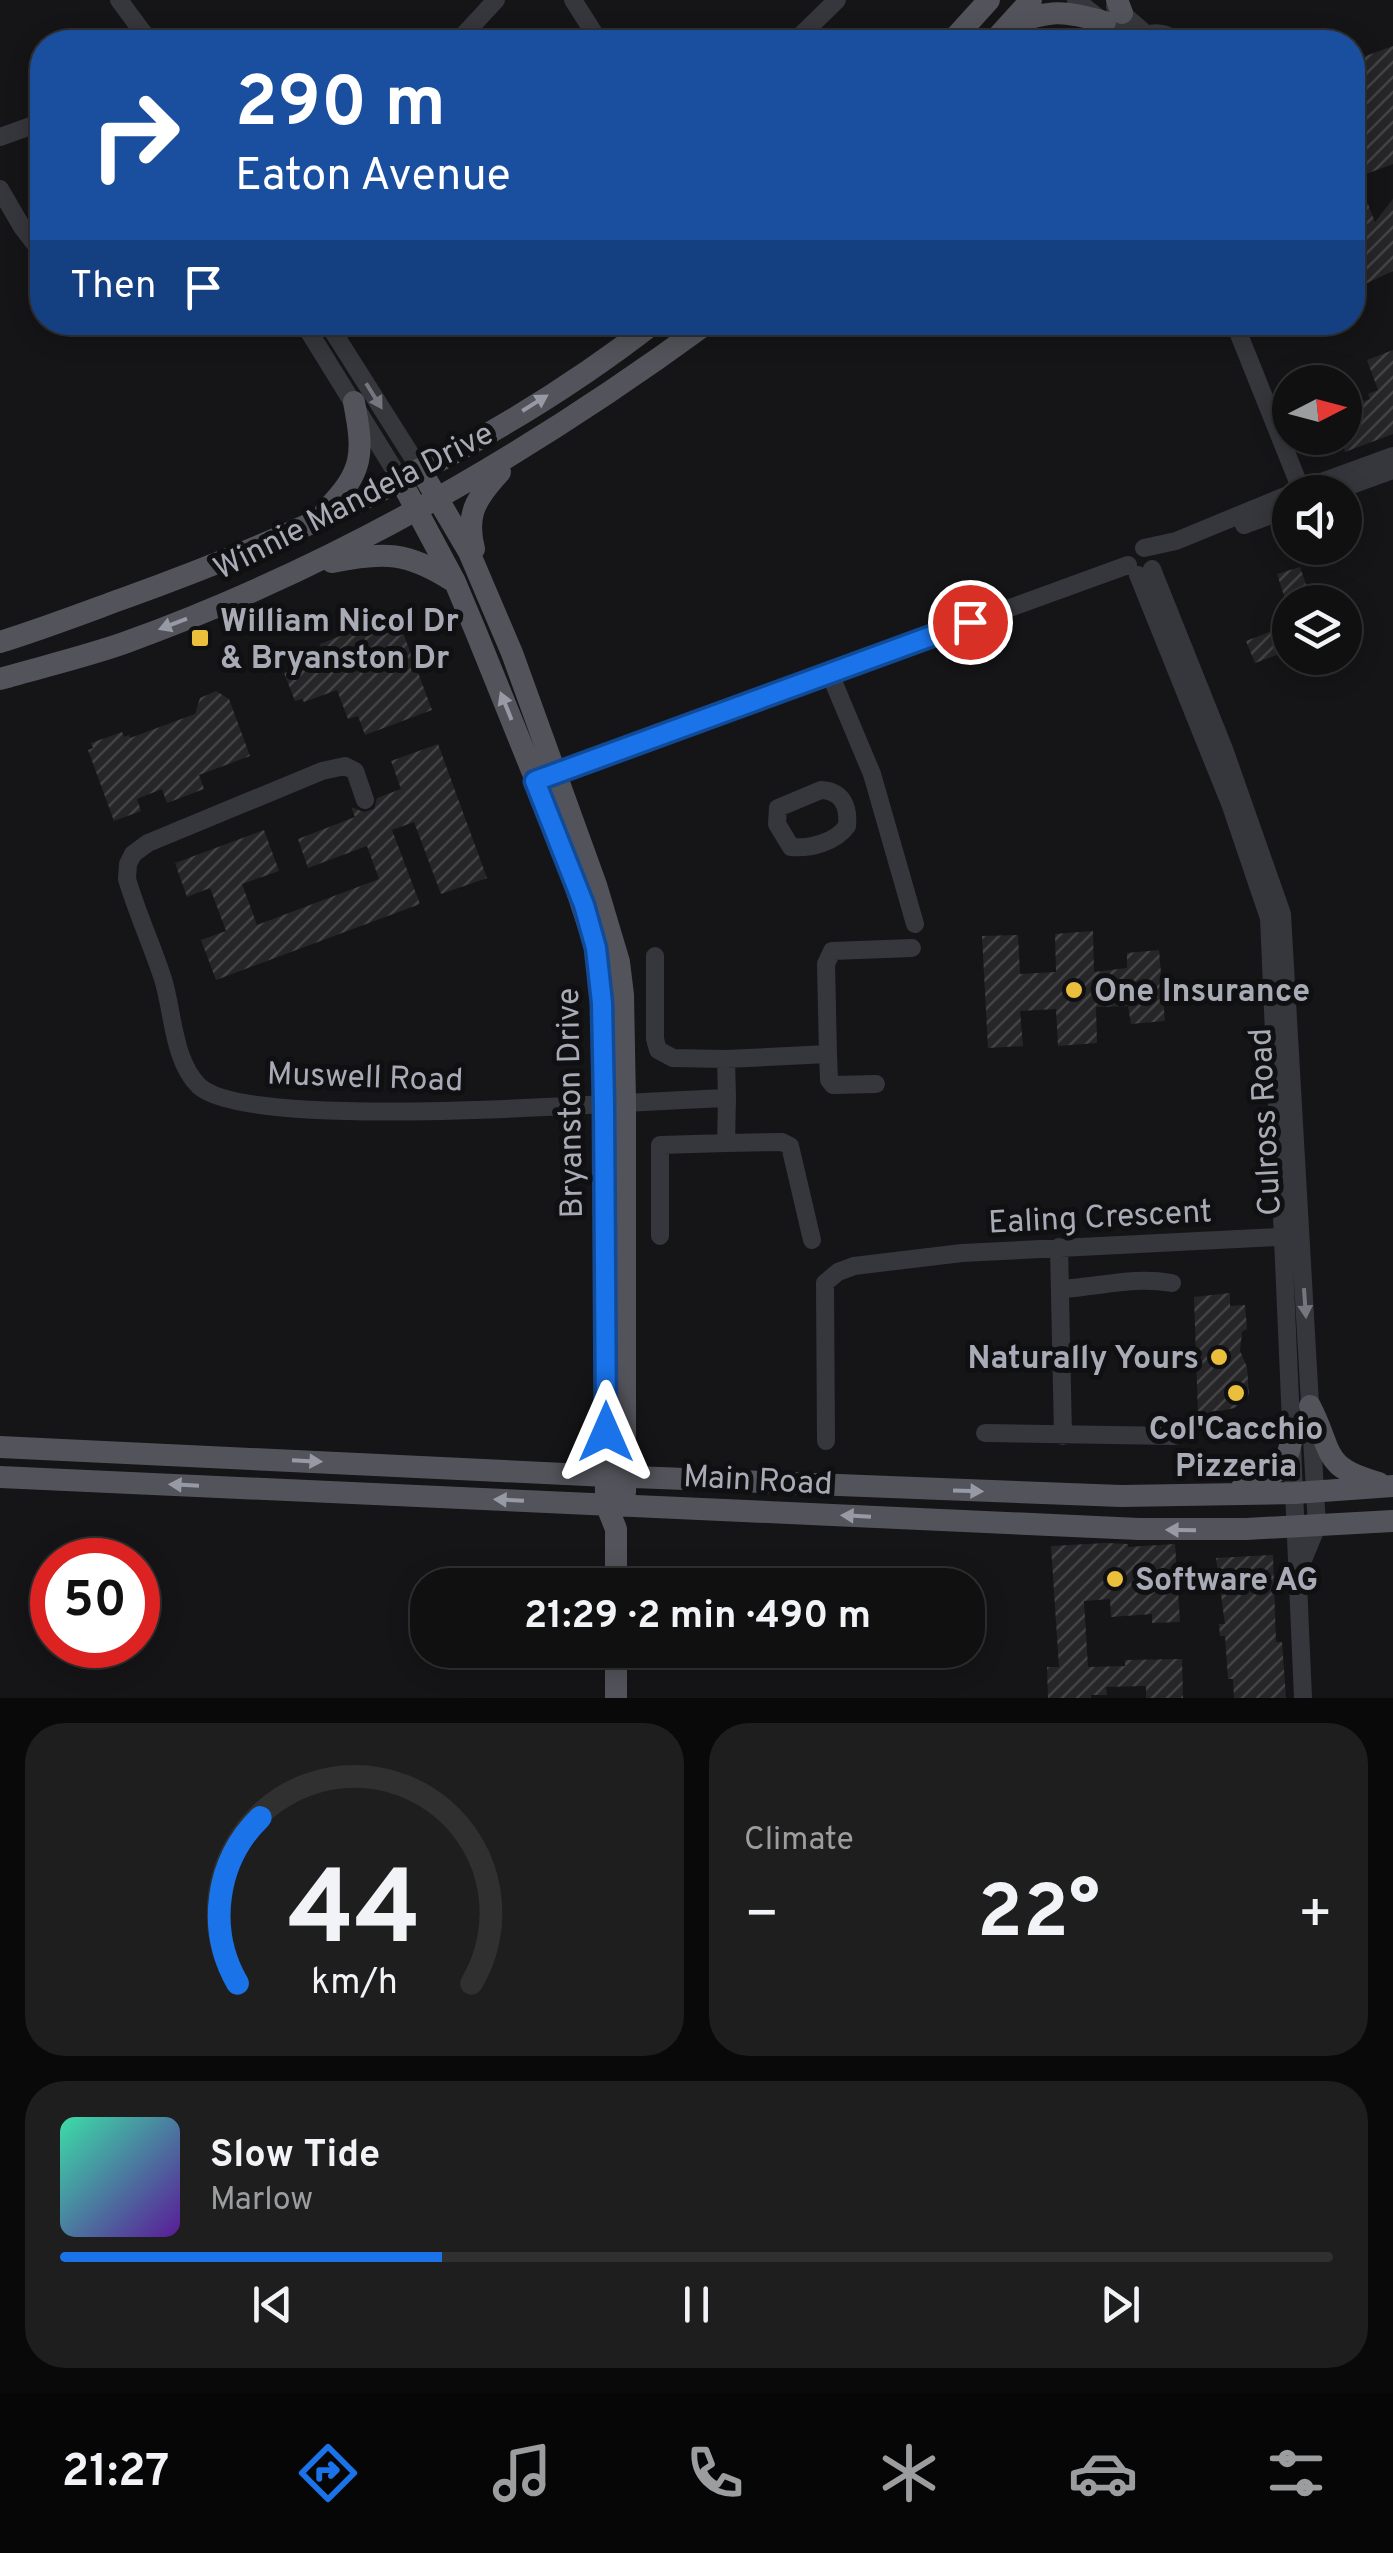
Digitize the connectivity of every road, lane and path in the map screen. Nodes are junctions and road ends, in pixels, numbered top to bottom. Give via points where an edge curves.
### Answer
1 (118, 0) edge
2 (496, 0) edge
3 (573, 0) edge
4 (837, 0) edge
5 (989, 0) edge
6 (1031, 0) edge
7 (1076, 0) edge
8 (1113, 9) edge
9 (1010, 24) junction
10 (132, 30) edge
11 (141, 30) edge
12 (469, 30) edge
13 (589, 30) edge
14 (806, 30) edge
15 (962, 30) edge
16 (1004, 30) edge
17 (1129, 30) edge
18 (30, 126) edge
19 (0, 136) edge
20 (0, 189) edge
21 (30, 237) edge
22 (311, 335) edge
23 (334, 335) edge
24 (636, 335) edge
25 (691, 335) edge
26 (1242, 335) edge
27 (354, 402) junction
28 (528, 446) junction
29 (1393, 456) edge
30 (1393, 470) edge
31 (410, 474) junction
32 (1291, 475) edge
33 (1342, 475) edge
34 (1362, 481) edge
35 (1272, 502) edge
36 (429, 504) junction
37 (1272, 515) edge
38 (316, 520) junction
39 (1143, 569) junction
40 (295, 572) junction
41 (481, 580) junction
42 (455, 582) junction
43 (0, 642) edge
44 (830, 674) junction
45 (0, 678) edge
46 (545, 777) junction
47 (365, 800) dead end
48 (880, 802) junction
49 (848, 812) dead end
50 (916, 924) dead end
51 (912, 948) dead end
52 (655, 956) dead end
53 (828, 1054) junction
54 (726, 1058) junction
55 (876, 1084) dead end
56 (728, 1098) junction
57 (615, 1103) junction
58 (726, 1143) junction
59 (660, 1236) dead end
60 (1292, 1236) junction
61 (812, 1240) dead end
62 (1059, 1247) junction
63 (1172, 1283) dead end
64 (1060, 1289) junction
65 (1310, 1406) junction
66 (1293, 1430) junction
67 (606, 1432) junction
68 (984, 1433) dead end
69 (1063, 1436) junction
70 (1174, 1436) dead end
71 (826, 1442) dead end
72 (0, 1447) edge
73 (562, 1474) junction
74 (0, 1477) edge
75 (616, 1477) junction
76 (1392, 1486) edge
77 (1305, 1492) junction
78 (1224, 1496) junction
79 (616, 1505) junction
80 (675, 1508) junction
81 (1393, 1520) edge
82 (1307, 1526) junction
83 (616, 1568) edge
84 (618, 1568) edge
85 (616, 1668) edge
86 (616, 1698) edge
87 (1303, 1698) edge

1 - 10 street
1 - 11 street
2 - 12 street
3 - 13 street
4 - 14 street
5 - 15 main road
6 - 9 main road
7 - 8 street
8 - 9 main road via 1050,11
8 - 17 street
9 - 16 main road
18 - 19 street
20 - 21 street
22 - 27 street, Bryanston Drive
23 -> 31 street, Bryanston Drive
31 -> 24 main road, Winnie Mandela Drive via 535,404
25 - 28 main road, Winnie Mandela Drive
26 - 32 street
27 - 31 street, Bryanston Drive
27 - 38 main road via 359,463
28 - 36 main road, Winnie Mandela Drive
28 - 41 main road via 472,507
29 - 33 street
30 - 34 street
31 - 36 main road, Bryanston Drive
31 - 38 main road, Winnie Mandela Drive
35 - 39 street via 1129,554
36 - 40 main road, Winnie Mandela Drive
36 - 41 main road, Bryanston Drive
36 - 42 main road, Bryanston Drive
37 - 39 street
38 - 43 main road, Winnie Mandela Drive via 173,581
39 - 44 street
39 - 60 street, Culross Road via 1268,907
40 - 42 main road via 392,554
40 -> 45 main road, Winnie Mandela Drive via 122,644
41 - 46 main road, Bryanston Drive
46 -> 42 main road, Bryanston Drive
44 - 46 street
44 - 48 street
46 - 57 main road, Bryanston Drive via 619,962
47 - 57 street, Muswell Road via 351,766 322,771 133,854 126,879 194,1081 227,1098 306,1109
48 - 49 street
48 - 50 street
51 - 53 street via 829,953
52 - 54 street via 658,1050 673,1058
53 - 54 street
53 - 55 street via 833,1084
54 - 56 street
56 - 57 street
56 - 58 street
57 - 67 main road, Bryanston Drive
57 - 75 main road, Bryanston Drive
58 - 59 street via 660,1145
58 - 61 street via 790,1146
60 - 62 street, Ealing Crescent
60 -> 65 street, Culross Road
60 - 66 street, Culross Road
62 - 64 street
62 - 71 street, Ealing Crescent via 854,1266 826,1282
63 - 64 street via 1134,1278
64 - 69 street
65 - 76 main road via 1330,1458 1359,1478
65 - 77 street, Culross Road
66 - 77 street, Culross Road
66 - 78 main road via 1278,1472
67 - 73 main road via 585,1460
67 - 75 main road, Bryanston Drive
68 - 69 street
69 - 70 street
72 -> 73 main road, Main Road
73 - 75 main road, Main Road
79 -> 74 main road, Main Road
75 -> 78 main road, Main Road
75 - 79 main road, Bryanston Drive
76 - 77 main road, Main Road
77 - 78 main road, Main Road
77 - 82 street, Culross Road
79 - 80 main road, Main Road
79 - 83 main road, Bryanston Drive
82 -> 80 main road, Main Road via 1140,1530
80 - 84 main road via 633,1524
81 - 82 main road, Main Road
82 - 87 street, Culross Road via 1298,1572
85 - 86 main road

